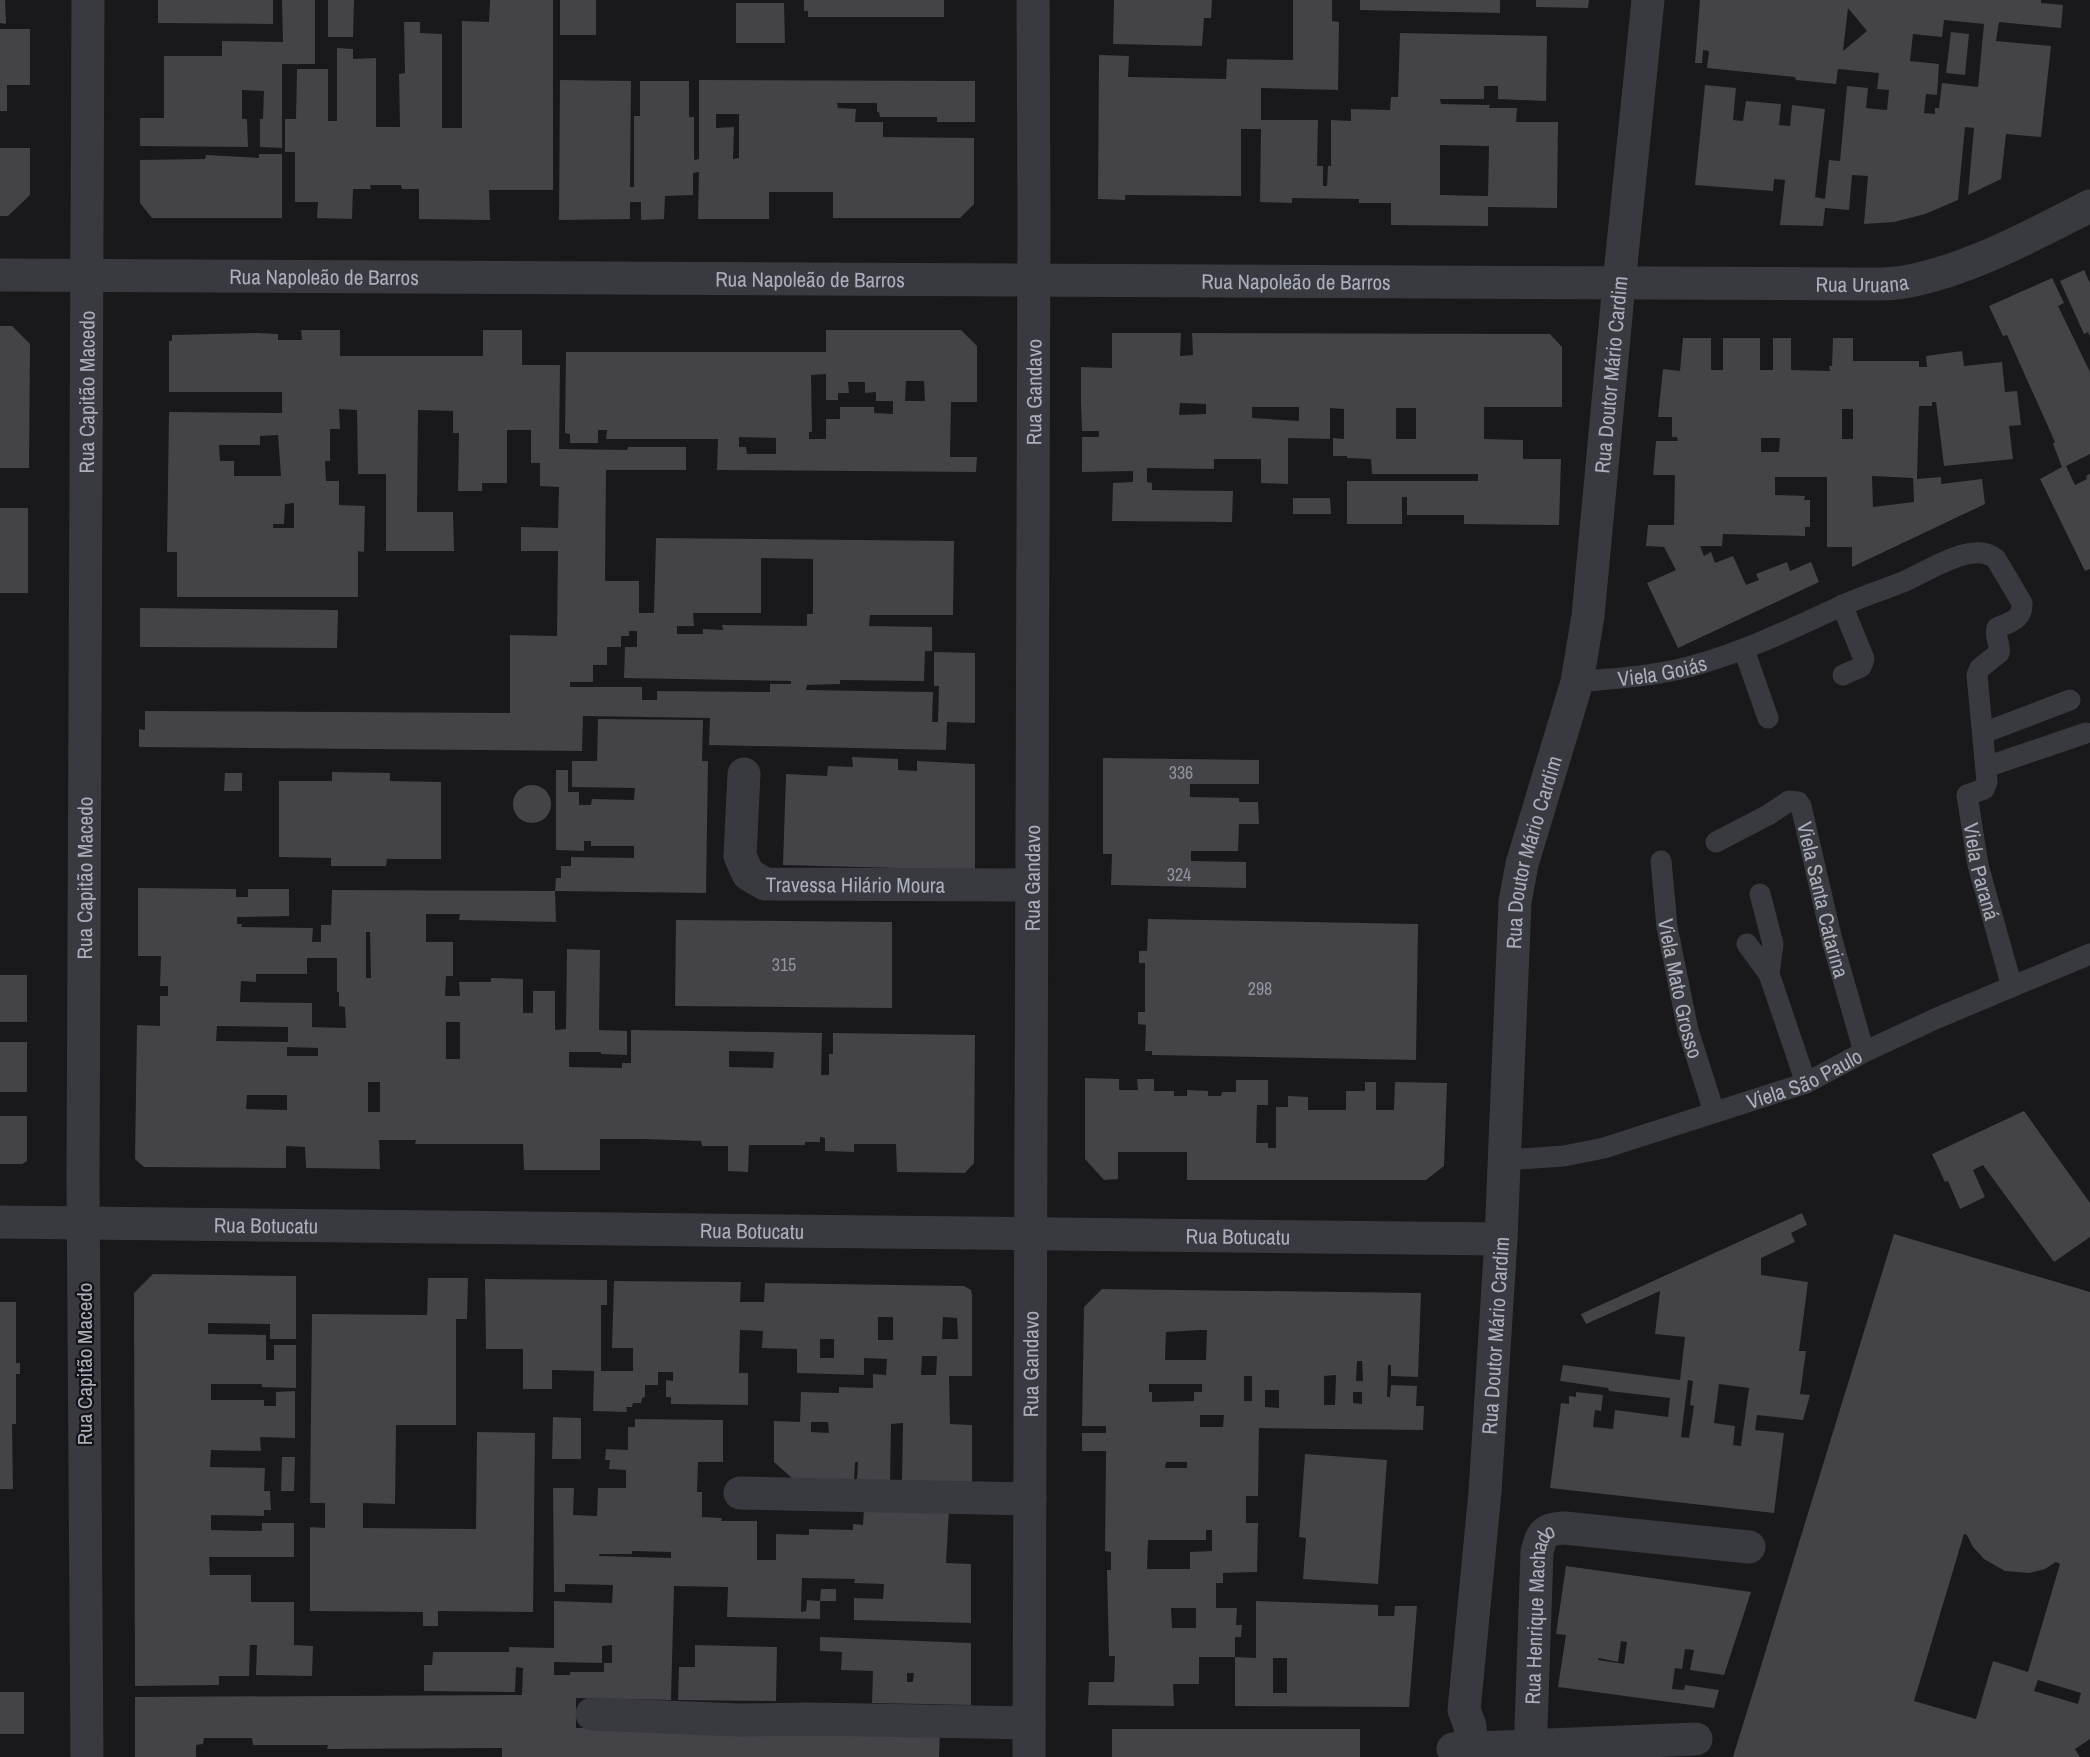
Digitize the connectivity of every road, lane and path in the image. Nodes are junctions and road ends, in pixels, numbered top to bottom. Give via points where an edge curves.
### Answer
1 (88, 0) edge
2 (1033, 0) edge
3 (1648, 0) edge
4 (2090, 206) edge
5 (0, 275) edge
6 (86, 276) junction
7 (1034, 279) junction
8 (1619, 284) junction
9 (1986, 552) joint
10 (1842, 605) junction
11 (1744, 650) junction
12 (1843, 675) dead end
13 (1577, 681) junction
14 (2070, 700) dead end
15 (1768, 718) dead end
16 (1983, 733) junction
17 (2086, 733) dead end
18 (1986, 767) junction
19 (744, 774) dead end
20 (1716, 842) dead end
21 (1661, 861) dead end
22 (1031, 885) junction
23 (1760, 894) dead end
24 (1747, 944) dead end
25 (2090, 954) edge
26 (1769, 974) junction
27 (2012, 987) junction
28 (1864, 1052) junction
29 (1806, 1083) junction
30 (1714, 1112) junction
31 (1504, 1160) junction
32 (0, 1222) edge
33 (83, 1224) junction
34 (1030, 1235) junction
35 (1501, 1239) junction
36 (740, 1493) dead end
37 (1030, 1499) junction
38 (1749, 1547) dead end
39 (592, 1714) dead end
40 (1029, 1723) junction
41 (1696, 1739) dead end
42 (1530, 1751) edge
43 (1462, 1753) edge
44 (87, 1757) edge
45 (1029, 1757) edge

1 - 6 street, Rua Capitão Macedo
2 - 7 street, Rua Gandavo
3 - 8 street, Rua Doutor Mário Cardim
4 - 8 street, Rua Uruana via 1964,264 1902,283
5 - 6 street, Rua Napoleão de Barros
6 - 7 street, Rua Napoleão de Barros
6 - 33 street, Rua Capitão Macedo
7 - 8 street, Rua Napoleão de Barros
7 - 22 street, Rua Gandavo
8 - 13 street, Rua Doutor Mário Cardim via 1588,616
9 - 10 lane, Viela Goiás via 1969,553
9 - 16 lane, Viela Paraná via 1996,559 2023,608 2017,618 1997,628 1999,653 1978,671
10 - 11 lane, Viela Goiás
10 - 12 lane via 1864,659 1861,667
11 - 13 lane, Viela Goiás via 1697,665
11 - 15 lane
13 - 31 street, Rua Doutor Mário Cardim via 1522,864 1515,902
14 - 16 lane
16 - 18 lane, Viela Paraná
17 - 18 lane
18 - 27 lane, Viela Paraná via 1987,786 1968,793 1967,798 1978,865
19 - 22 street, Travessa Hilário Moura via 740,856 748,874 765,884
20 - 28 lane, Viela Santa Catarina via 1789,801 1801,806 1832,940
21 - 30 lane, Viela Mato Grosso via 1667,927 1688,1030
22 - 34 street, Rua Gandavo
23 - 26 lane via 1773,944
24 - 26 lane
25 - 27 lane, Viela São Paulo
26 - 29 lane
27 - 28 lane, Viela São Paulo
28 - 29 lane, Viela São Paulo
29 - 30 lane, Viela São Paulo
30 - 31 lane, Viela São Paulo via 1604,1148 1564,1156
31 - 35 street, Rua Doutor Mário Cardim
32 - 33 street, Rua Botucatu
33 - 34 street, Rua Botucatu
33 - 44 street, Rua Capitão Macedo
34 - 35 street, Rua Botucatu
34 - 37 street, Rua Gandavo
35 - 43 street, Rua Doutor Mário Cardim via 1485,1492 1464,1710 1456,1726
36 - 37 street
37 - 40 street, Rua Gandavo
38 - 42 street, Rua Henrique Machado via 1565,1528 1550,1529 1541,1537 1537,1552
39 - 40 street
40 - 45 street, Rua Gandavo
41 - 42 street
42 - 43 street

